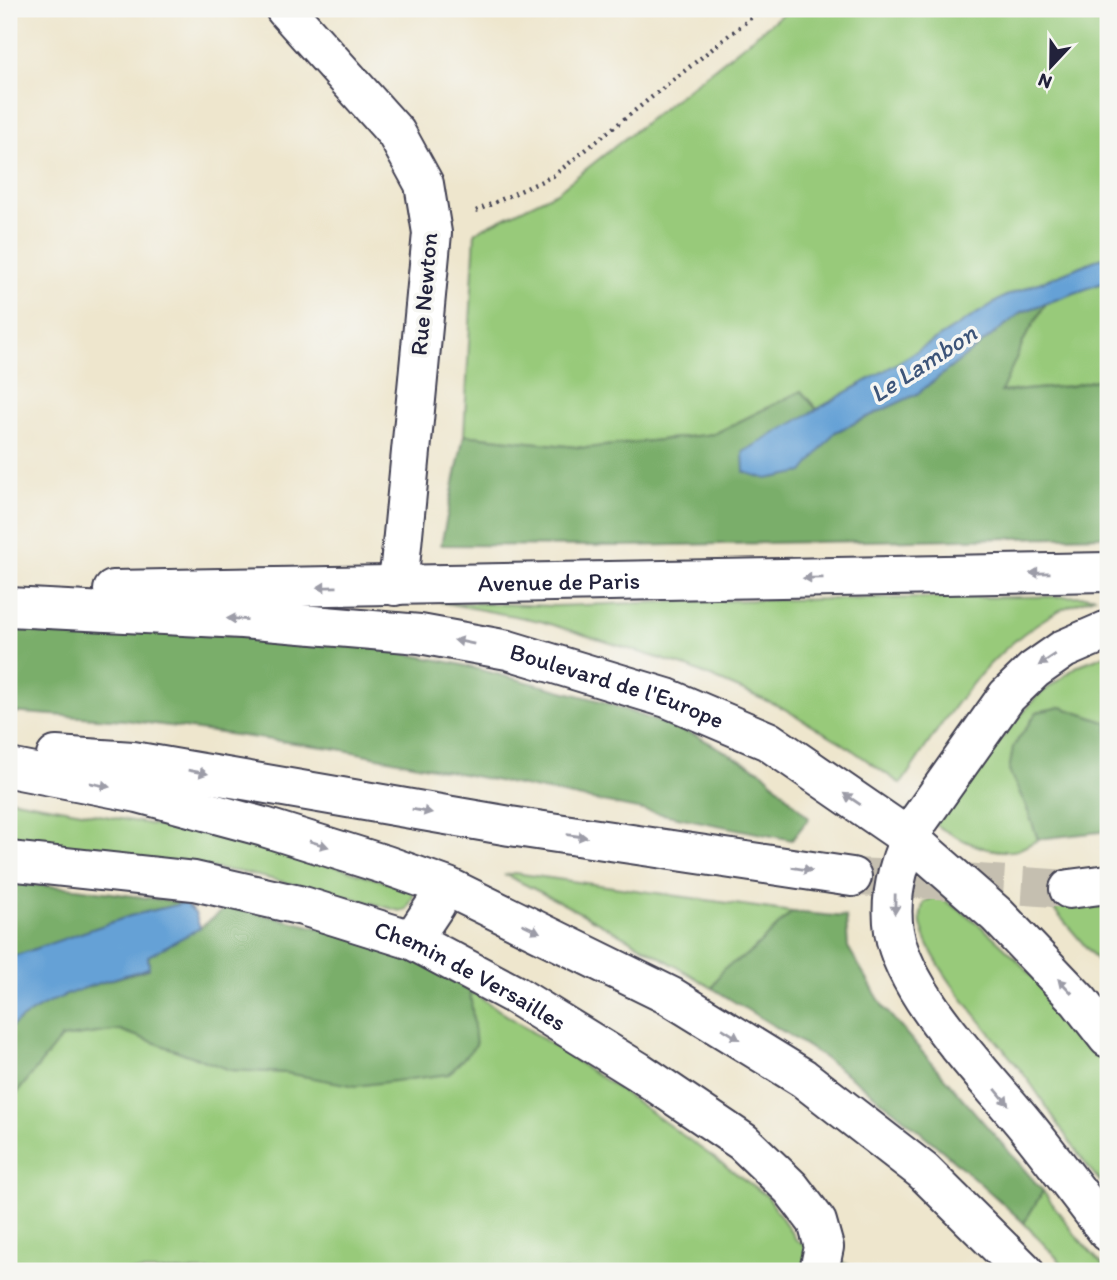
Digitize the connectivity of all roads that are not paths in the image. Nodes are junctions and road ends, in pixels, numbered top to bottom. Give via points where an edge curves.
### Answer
1 (285, 9) edge
2 (1108, 572) edge
3 (396, 586) junction
4 (9, 595) edge
5 (9, 607) edge
6 (1108, 630) edge
7 (9, 752) edge
8 (9, 768) edge
9 (909, 838) junction
10 (9, 861) edge
11 (852, 877) tunnel mouth
12 (1108, 884) edge
13 (1069, 889) tunnel mouth
14 (436, 904) dead end
15 (412, 940) junction
16 (1108, 1038) edge
17 (1108, 1232) edge
18 (819, 1271) edge
19 (1024, 1271) edge

1 - 3 main road, Rue Newton via 396,133 424,184 432,233
2 -> 3 main road, Avenue de Paris
3 -> 4 main road, Avenue de Paris via 149,588
9 -> 5 main road, Boulevard de l'Europe via 768,741 667,698 508,650 420,634
6 -> 9 main road via 1064,649 1007,696
7 -> 11 main road via 133,761 510,826
8 -> 19 main road via 138,793 386,865 448,887 670,996 803,1078 912,1163
16 -> 9 main road, Boulevard de l'Europe via 997,915
9 -> 17 main road via 895,884 894,930 905,968 947,1030
10 - 15 main road, Chemin de Versailles via 194,881 303,906
12 - 13 main road
14 - 15 main road
15 - 18 main road, Chemin de Versailles via 515,995 743,1142 791,1188 817,1222 824,1247

